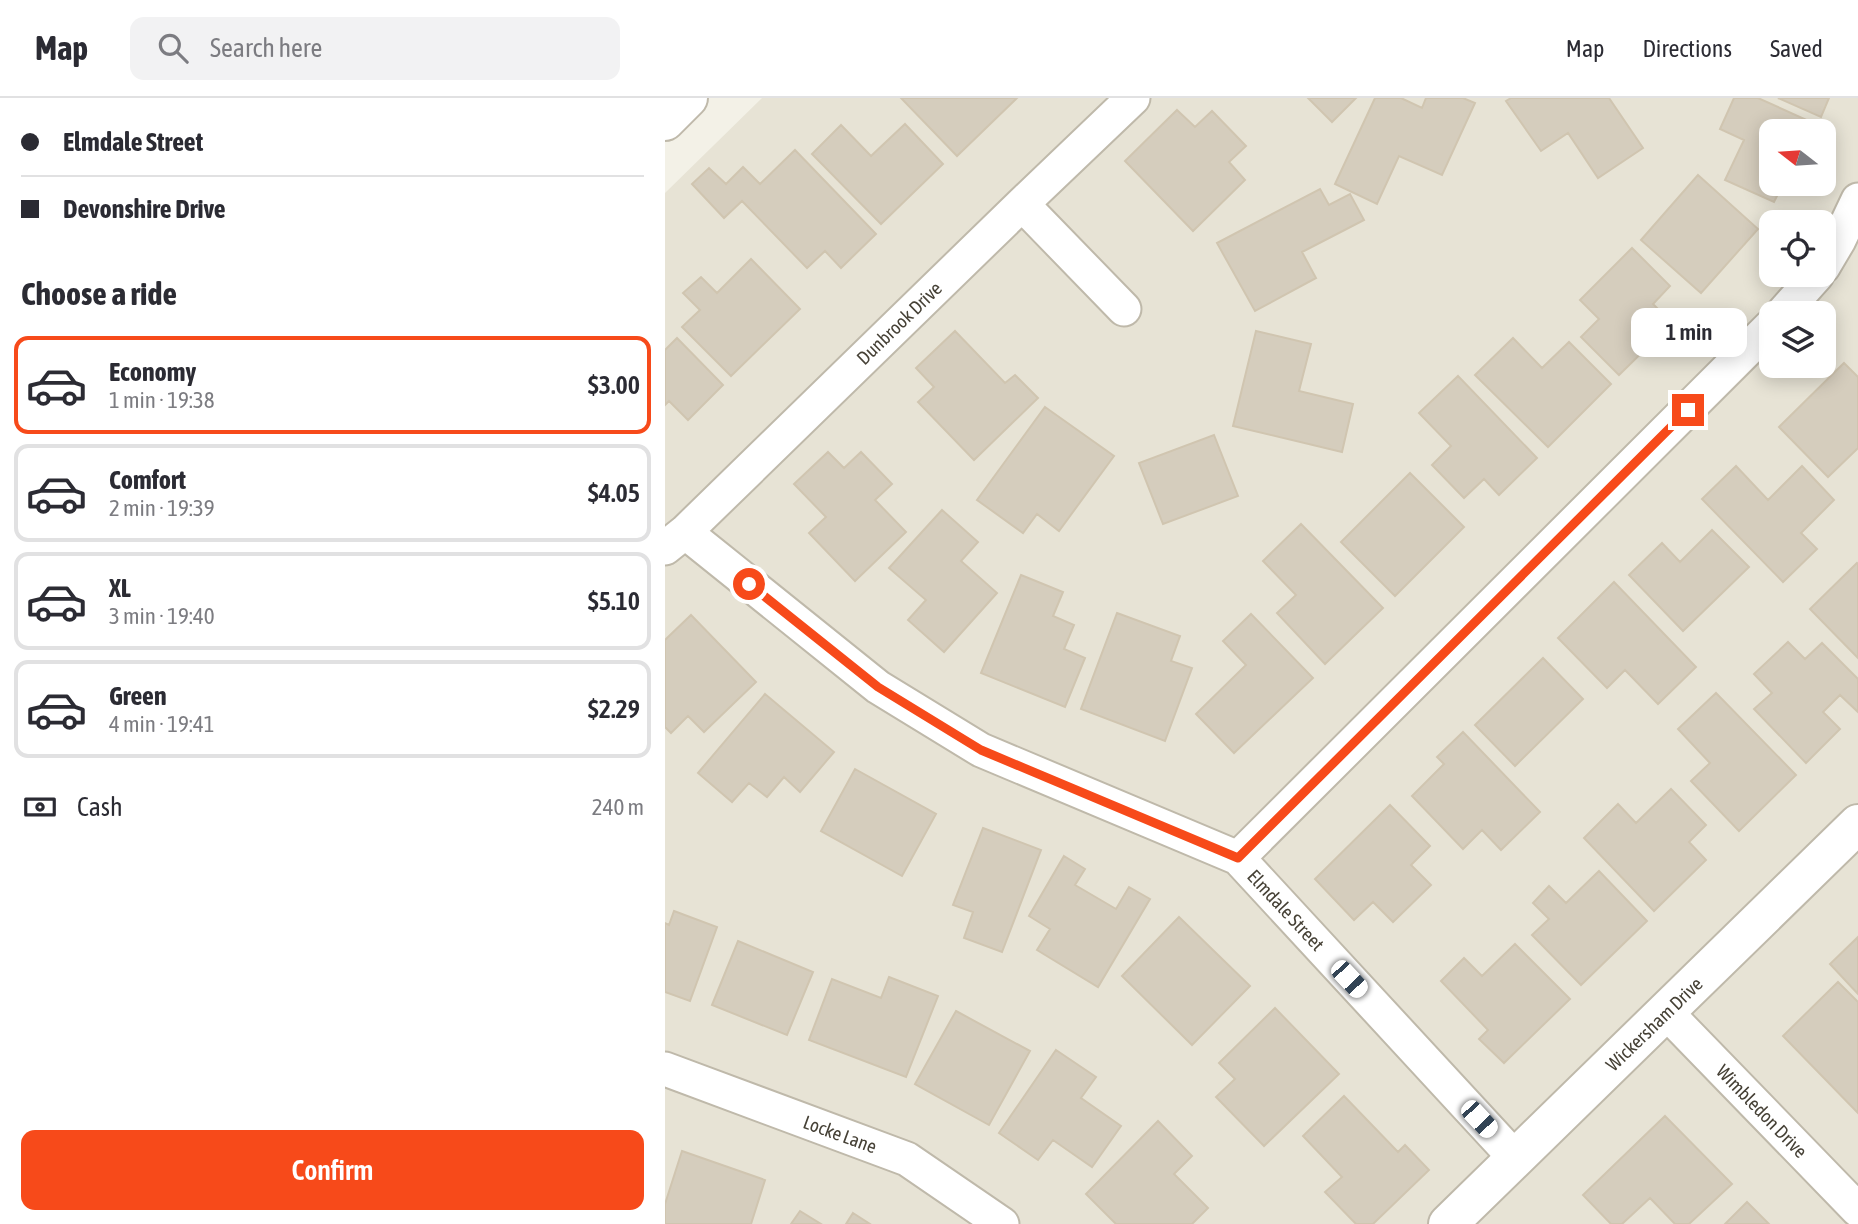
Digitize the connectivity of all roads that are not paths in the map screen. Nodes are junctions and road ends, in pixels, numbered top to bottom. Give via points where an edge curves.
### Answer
1 (688, 98) edge
2 (1133, 98) edge
3 (665, 121) edge
4 (1858, 200) edge
5 (1022, 204) junction
6 (1836, 245) edge
7 (1806, 287) edge
8 (1794, 301) edge
9 (1124, 309) dead end
10 (1759, 338) edge
11 (675, 540) edge
12 (1858, 824) edge
13 (1238, 858) junction
14 (1667, 1012) junction
15 (665, 1069) edge
16 (1516, 1159) junction
17 (1858, 1210) edge
18 (1002, 1224) edge
19 (1448, 1224) edge

1 - 3 street
2 - 5 street, Dunbrook Drive
4 - 6 street
5 - 9 street
5 - 11 street, Dunbrook Drive
7 - 8 street
10 - 13 street
11 - 13 street, Elmdale Street via 878,687 981,750
12 - 14 street, Wickersham Drive
13 - 16 street, Elmdale Street
14 - 16 street, Wickersham Drive
14 - 17 street, Wimbledon Drive
15 - 18 street, Locke Lane via 907,1159
16 - 19 street, Wickersham Drive

